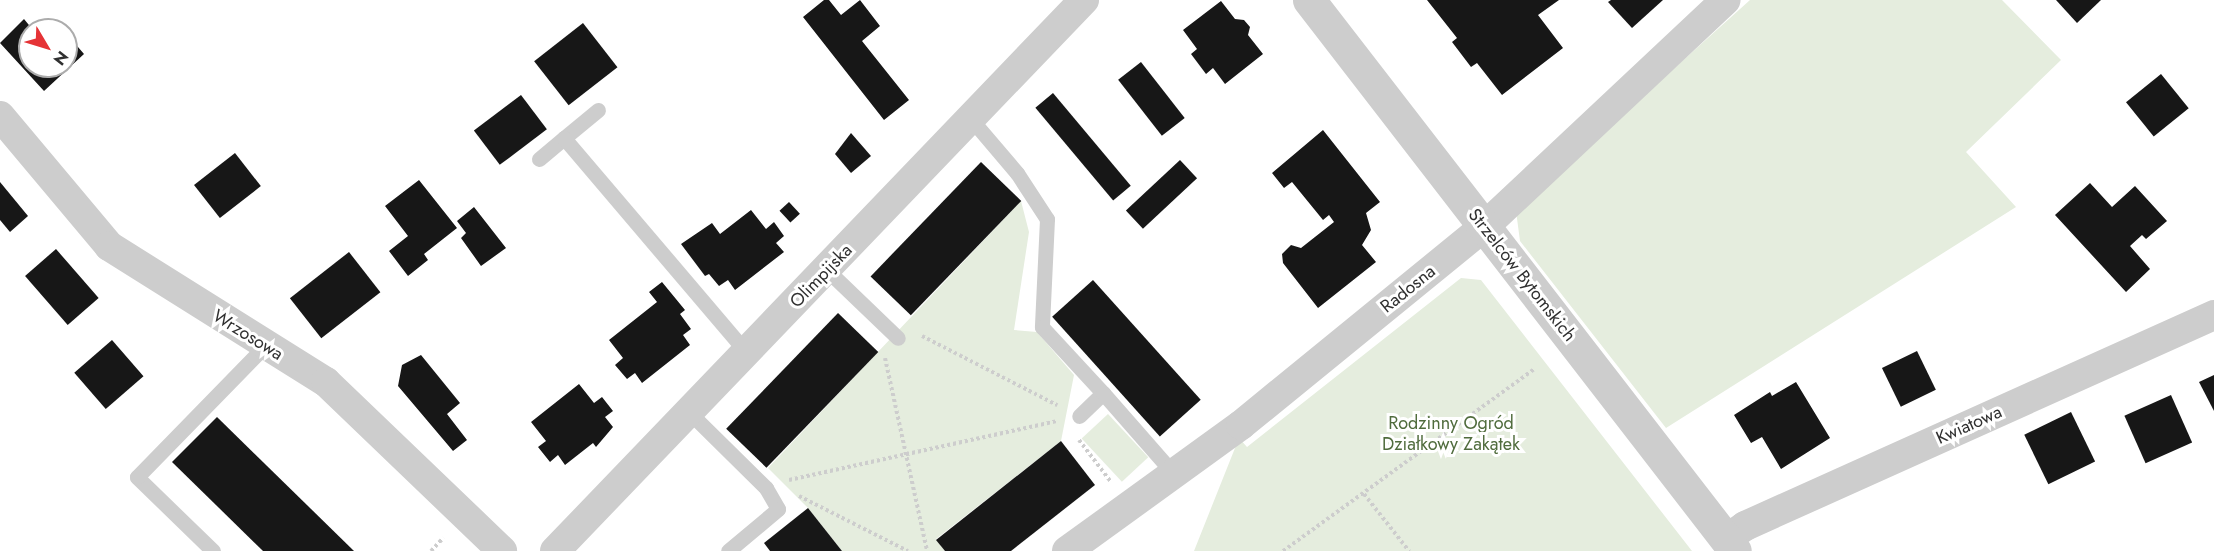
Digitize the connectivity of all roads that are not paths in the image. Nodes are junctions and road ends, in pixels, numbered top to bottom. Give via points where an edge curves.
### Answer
1 (1084, 0) edge
2 (1309, 0) edge
3 (1726, 0) edge
4 (598, 110) dead end
5 (0, 116) edge
6 (970, 119) junction
7 (564, 138) junction
8 (540, 159) dead end
9 (1485, 226) junction
10 (827, 270) junction
11 (2214, 315) edge
12 (898, 338) road end
13 (265, 346) junction
14 (747, 353) junction
15 (1103, 393) junction
16 (690, 413) junction
17 (1079, 416) road end
18 (1174, 474) junction
19 (1731, 545) edge
20 (213, 551) edge
21 (502, 551) edge
22 (555, 551) edge
23 (728, 551) edge
24 (1067, 551) edge

1 - 6 street, Olimpijska
2 - 9 street, Strzelców Bytomskich
3 - 9 street, Radosna
4 - 7 lane
5 - 13 street, Wrzosowa via 109,246
6 - 10 street, Olimpijska
6 - 15 lane via 1017,173 1047,219 1042,327
7 - 8 lane
7 - 14 lane
9 - 18 street, Radosna via 1241,425
9 - 19 street, Strzelców Bytomskich
10 - 12 lane
10 - 14 street, Olimpijska
11 - 19 street, Kwiatowa via 1744,526
13 - 20 lane via 137,477
13 - 21 street, Wrzosowa via 326,382
14 - 16 street, Olimpijska
15 - 17 lane
15 - 18 lane
16 - 22 street, Olimpijska
16 - 23 lane via 766,488 778,509
18 - 24 street, Radosna

